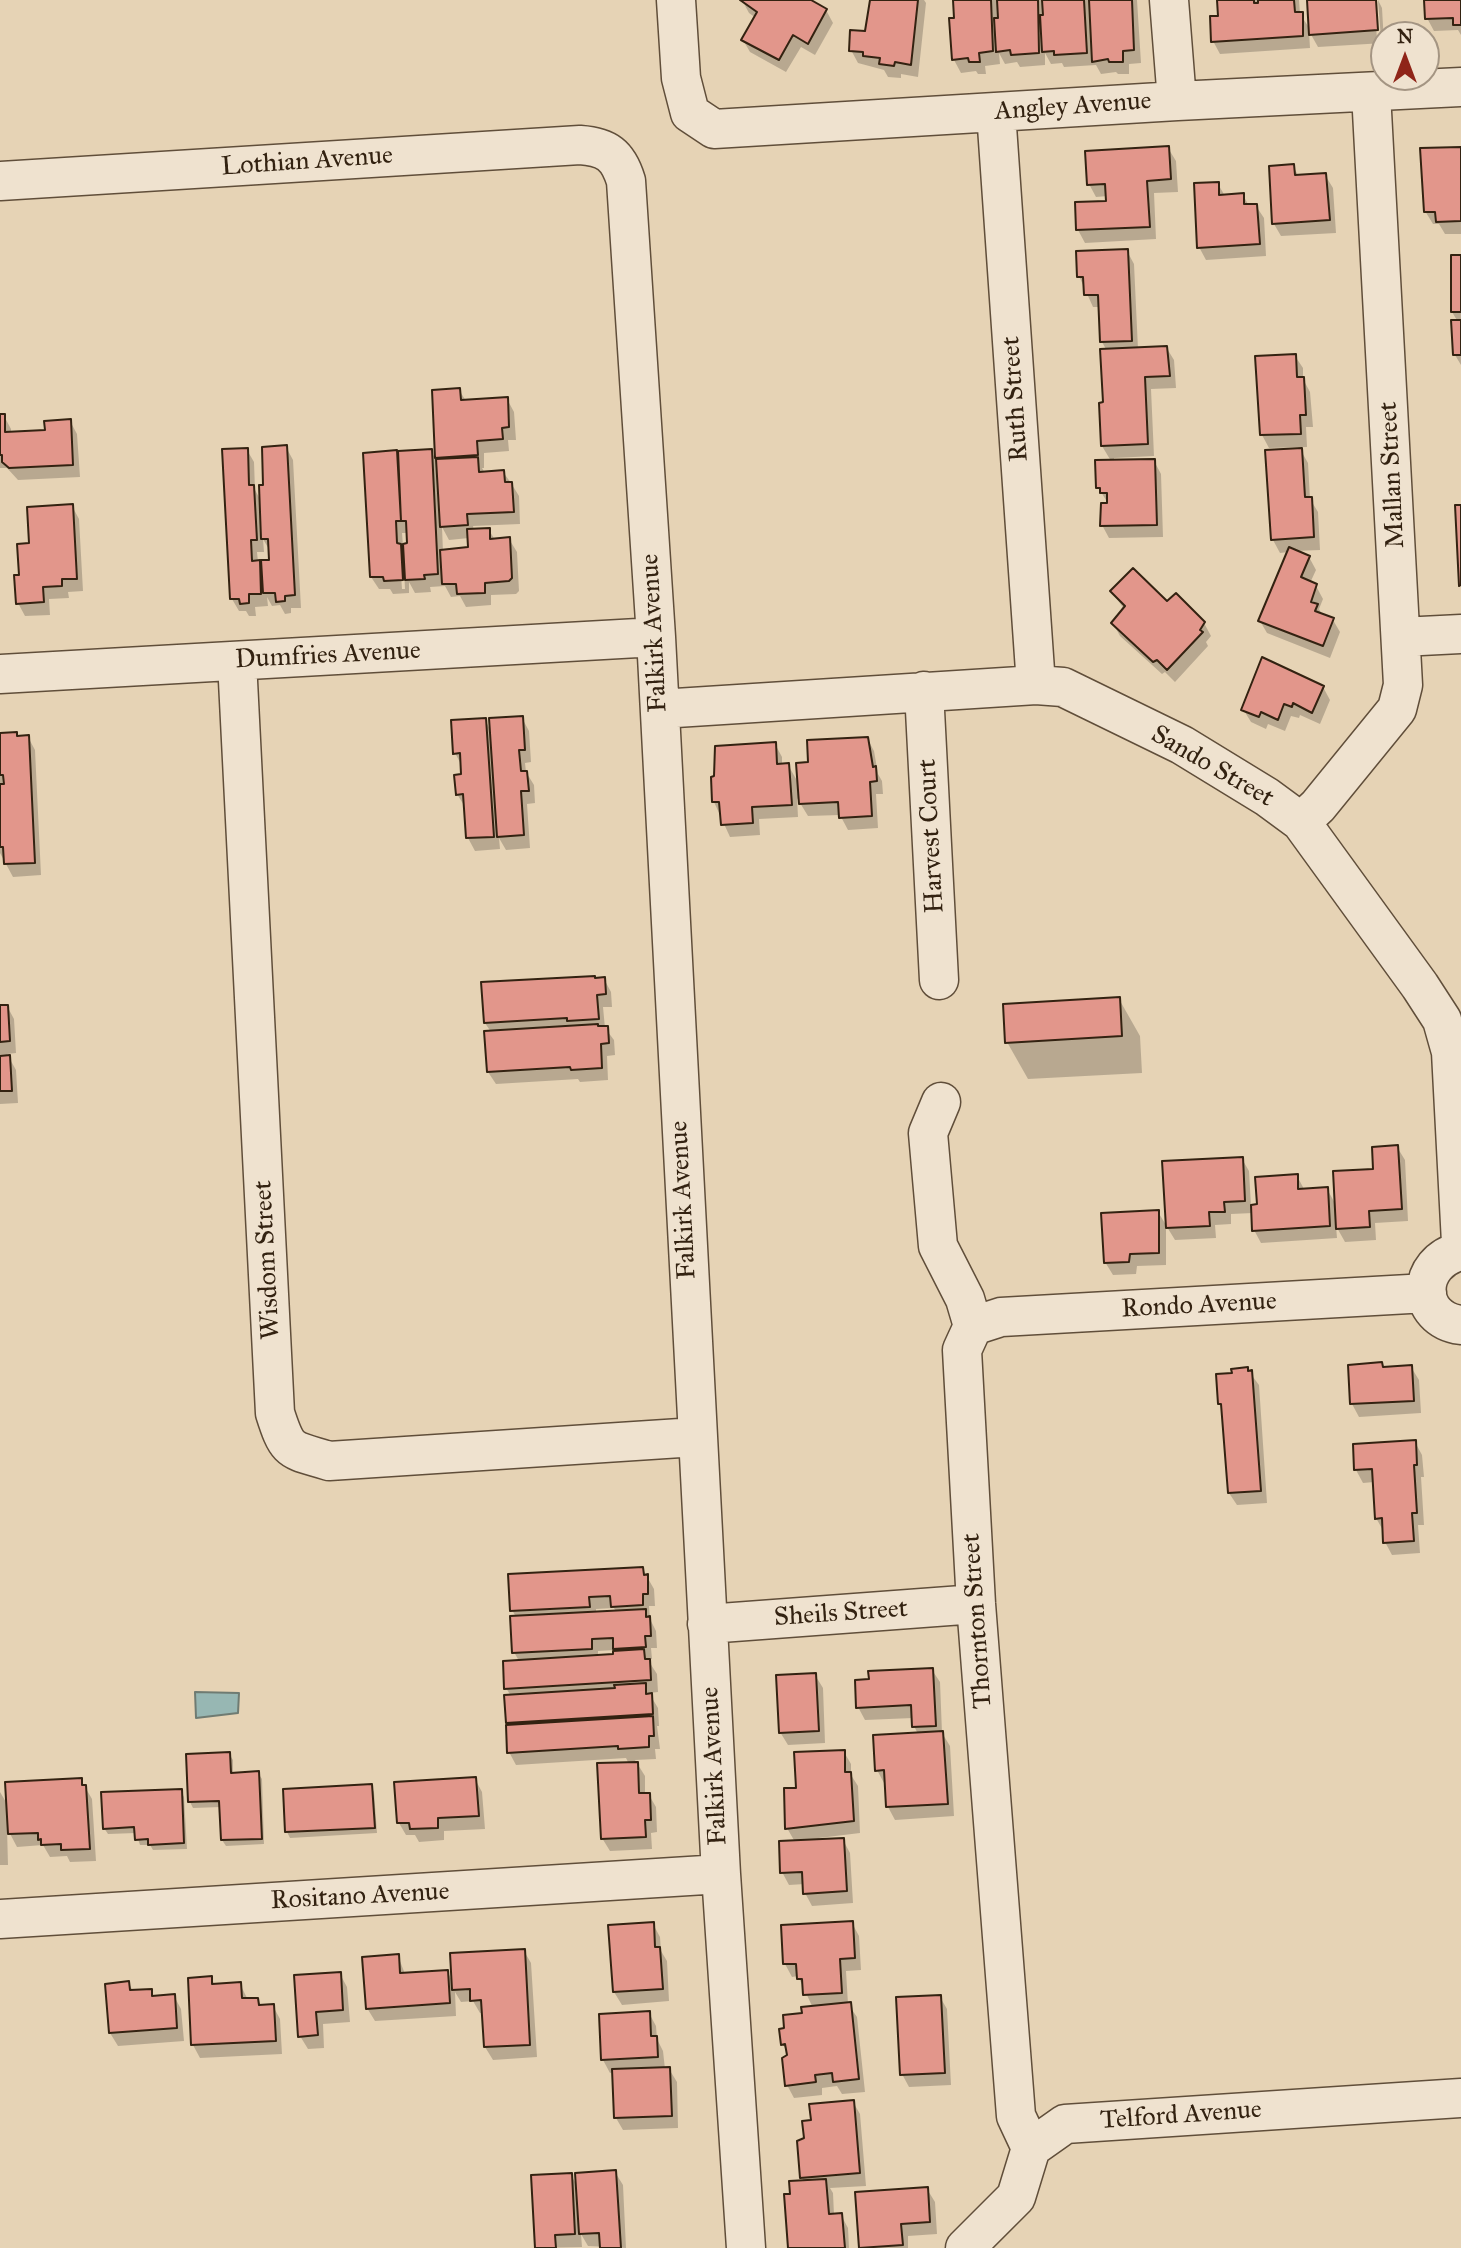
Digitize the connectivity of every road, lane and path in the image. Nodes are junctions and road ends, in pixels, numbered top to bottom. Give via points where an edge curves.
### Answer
1 (676, 0) edge
2 (1169, 0) edge
3 (1461, 87) edge
4 (1371, 93) junction
5 (1177, 101) junction
6 (996, 112) junction
7 (612, 156) joint
8 (0, 181) edge
9 (1461, 634) edge
10 (1401, 637) junction
11 (656, 638) junction
12 (237, 661) junction
13 (0, 674) edge
14 (1036, 685) junction
15 (924, 691) junction
16 (660, 709) junction
17 (1301, 822) junction
18 (939, 980) dead end
19 (941, 1102) dead end
20 (1461, 1243) edge
21 (1461, 1251) edge
22 (1427, 1293) junction
23 (1461, 1325) edge
24 (973, 1326) junction
25 (696, 1437) junction
26 (976, 1604) junction
27 (707, 1624) junction
28 (721, 1874) junction
29 (0, 1919) edge
30 (1461, 2098) edge
31 (1031, 2148) junction
32 (746, 2248) edge
33 (965, 2248) edge

1 - 6 street, Angley Avenue via 681,78 690,113 713,128
2 - 5 street
3 - 4 street, Angley Avenue
4 - 5 street, Angley Avenue
4 - 10 street, Mallan Street
5 - 6 street, Angley Avenue
6 - 14 street, Ruth Street
7 - 8 street, Lothian Avenue via 598,147 580,145
7 - 11 street, Falkirk Avenue via 621,164 626,181
9 - 10 street
10 - 17 street, Mallan Street via 1403,685 1397,709
11 - 12 street, Dumfries Avenue
11 - 16 street, Falkirk Avenue
12 - 13 street, Dumfries Avenue
12 - 25 street, Wisdom Street via 275,1413 287,1445 329,1461
14 - 15 street, Sando Street
14 - 17 street, Sando Street via 1063,687 1182,745
15 - 16 street, Sando Street
15 - 18 street, Harvest Court
16 - 25 street, Falkirk Avenue
17 - 20 street, Sando Street via 1442,1020 1451,1052
19 - 24 street via 928,1133 938,1246 965,1298
21 - 22 street via 1438,1261 1430,1272
22 - 23 street via 1437,1314
22 - 24 street, Rondo Avenue via 1001,1317
24 - 26 street, Thornton Street via 962,1350
25 - 27 street, Falkirk Avenue
26 - 27 street, Sheils Street
26 - 31 street, Thornton Street via 1016,2116
27 - 28 street, Falkirk Avenue
28 - 29 street, Rositano Avenue
28 - 32 street, Falkirk Avenue
30 - 31 street, Telford Avenue via 1065,2124
31 - 33 street via 1016,2197

